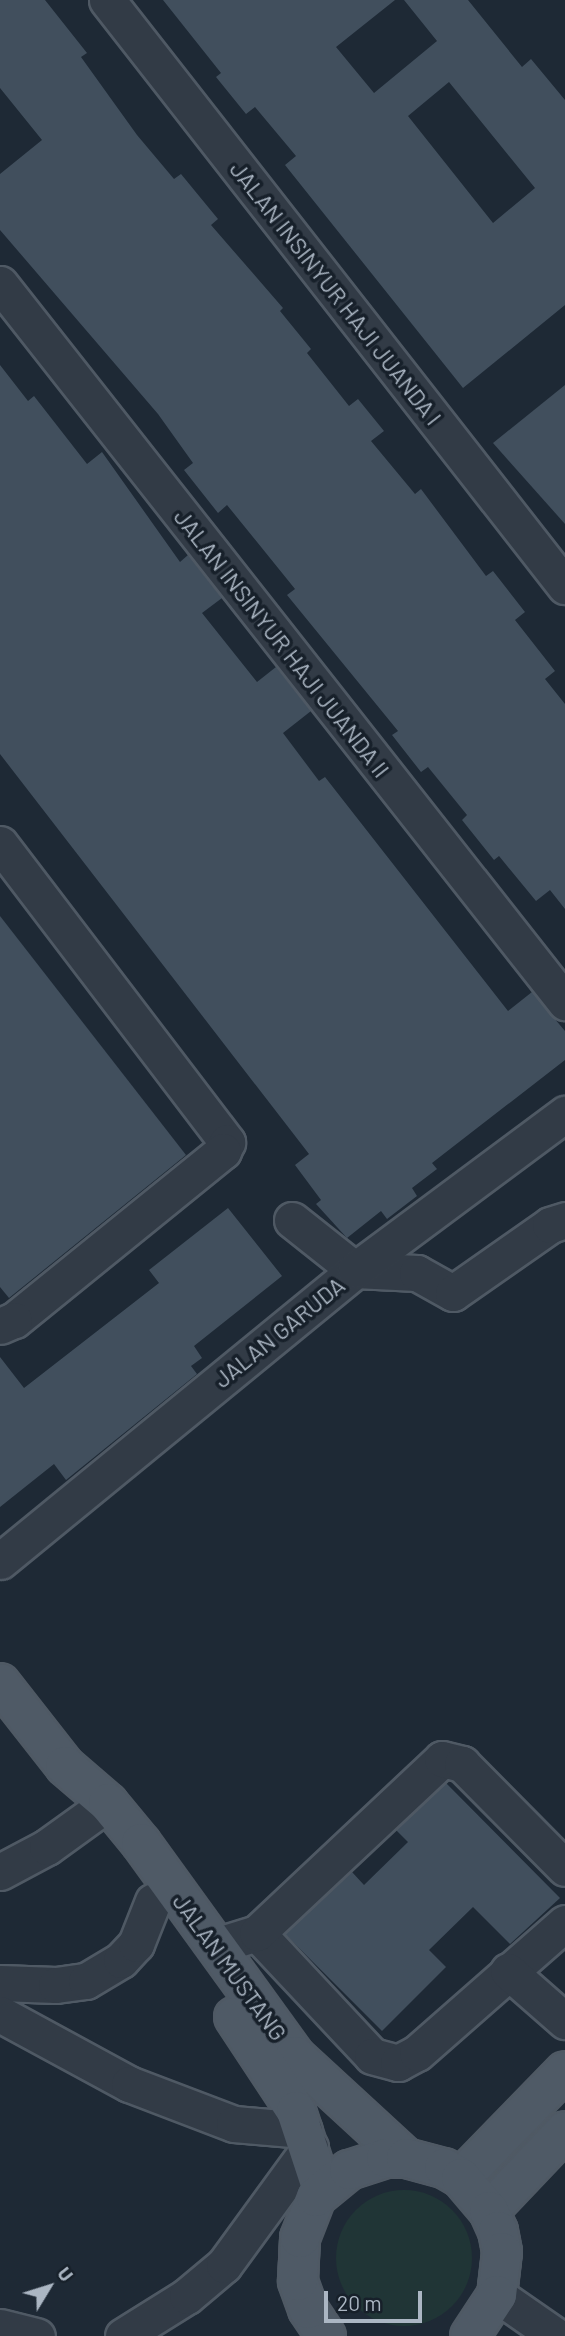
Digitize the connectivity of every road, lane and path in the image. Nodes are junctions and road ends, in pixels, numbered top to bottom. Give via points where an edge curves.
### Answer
1 (107, 0) edge
2 (0, 284) edge
3 (565, 586) edge
4 (0, 844) edge
5 (565, 1002) edge
6 (565, 1114) edge
7 (292, 1220) dead end
8 (565, 1220) edge
9 (355, 1270) junction
10 (0, 1326) edge
11 (0, 1561) edge
12 (0, 1683) edge
13 (99, 1809) junction
14 (565, 1868) edge
15 (0, 1872) edge
16 (153, 1901) junction
17 (565, 1923) edge
18 (257, 1933) junction
19 (215, 1945) junction
20 (508, 1971) junction
21 (0, 1983) edge
22 (0, 2014) edge
23 (565, 2021) edge
24 (565, 2071) edge
25 (565, 2131) edge
26 (307, 2138) junction
27 (407, 2158) junction
28 (461, 2178) junction
29 (322, 2190) junction
30 (489, 2211) junction
31 (497, 2295) junction
32 (0, 2327) edge
33 (37, 2336) edge
34 (123, 2336) edge
35 (326, 2336) edge
36 (470, 2336) edge
37 (556, 2336) edge

1 - 3 street, JALAN INSINYUR HAJI JUANDA I
2 - 5 street, JALAN INSINYUR HAJI JUANDA II
4 - 10 street via 227,1142 223,1151 14,1320
6 - 9 street, JALAN GARUDA
7 - 9 street
8 - 9 street via 550,1225 453,1293 417,1273
9 - 11 street, JALAN GARUDA
12 - 13 main road, JALAN MUSTANG
13 - 15 street
13 - 16 main road, JALAN MUSTANG
13 - 19 main road, JALAN MUSTANG
14 - 18 street via 462,1763 442,1759
16 - 21 street via 136,1944 121,1960 86,1981
16 - 26 main road, JALAN MUSTANG via 286,2092
17 - 20 street
18 - 19 street
18 - 20 street via 372,2056 398,2063 417,2053
19 - 27 main road, JALAN MUSTANG via 295,2056
20 - 23 street
22 - 26 street via 129,2084 223,2120
24 - 28 main road
25 - 30 main road
26 - 29 main road, JALAN MUSTANG
26 - 34 street via 224,2265 187,2296
27 - 28 main road via 426,2161
27 - 29 main road via 367,2163
28 - 30 main road
29 - 35 main road via 300,2238 298,2281 308,2309
30 - 31 main road via 502,2252
31 - 36 main road
31 - 37 street
32 - 33 street

